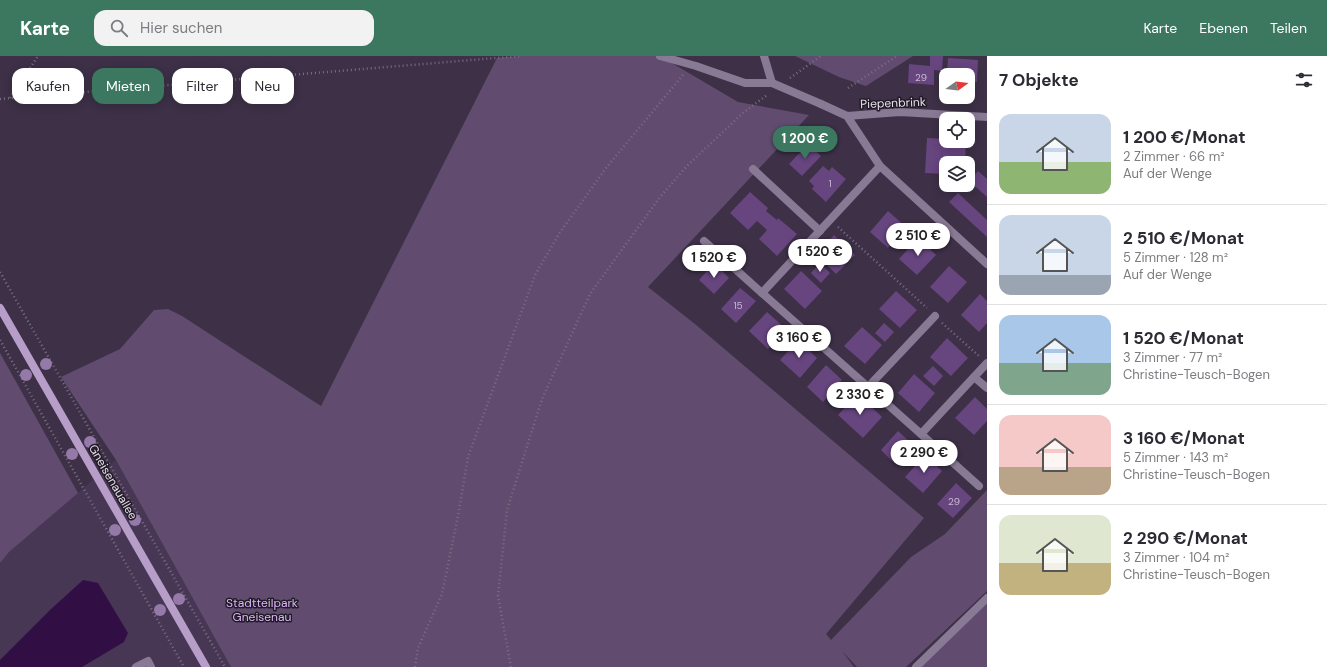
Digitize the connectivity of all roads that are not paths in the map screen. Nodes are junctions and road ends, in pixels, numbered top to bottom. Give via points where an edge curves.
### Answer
1 (660, 56) edge
2 (764, 56) edge
3 (772, 83) junction
4 (847, 116) junction
5 (987, 117) edge
6 (880, 166) junction
7 (753, 169) dead end
8 (820, 231) junction
9 (704, 241) dead end
10 (987, 264) edge
11 (762, 293) junction
12 (0, 308) edge
13 (935, 316) road end
14 (987, 363) edge
15 (974, 377) junction
16 (868, 387) junction
17 (987, 388) edge
18 (921, 434) junction
19 (979, 486) dead end
20 (987, 598) edge
21 (136, 667) edge
22 (151, 667) edge
23 (206, 667) edge
24 (916, 667) edge

1 - 3 street via 745,83
2 - 3 street
3 - 4 street, bridge
4 - 5 street, Piepenbrink via 900,112
4 - 6 street
6 - 8 street
6 - 10 street
7 - 8 street
8 - 11 street
9 - 11 street
11 - 16 street
12 - 23 main road, Gneisenauallee
13 - 16 street
14 - 15 street
15 - 17 street
15 - 18 street
16 - 18 street
18 - 19 street
20 - 24 street
21 - 22 street via 148,661

